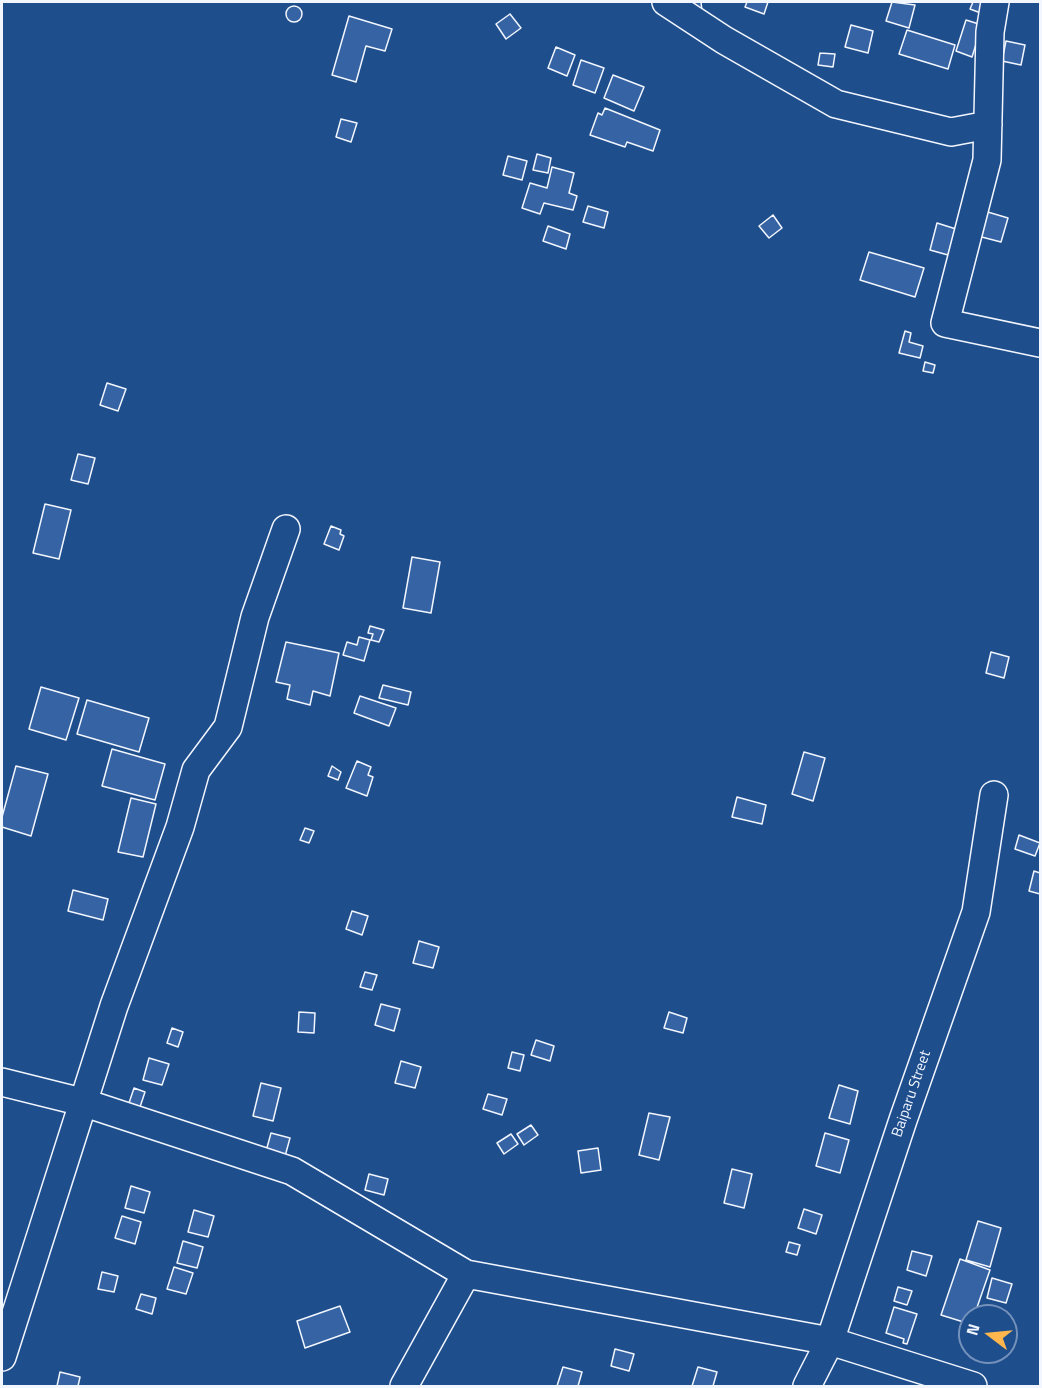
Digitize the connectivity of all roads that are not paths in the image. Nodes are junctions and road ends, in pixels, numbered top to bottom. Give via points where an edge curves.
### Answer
1 (666, 2) edge
2 (995, 2) edge
3 (988, 125) junction
4 (1041, 343) edge
5 (286, 529) dead end
6 (994, 795) dead end
7 (2, 1082) edge
8 (82, 1102) junction
9 (466, 1274) junction
10 (830, 1341) junction
11 (2, 1357) edge
12 (404, 1386) edge
13 (807, 1386) edge
14 (973, 1386) edge

1 - 3 street via 836,104 951,132
2 - 3 street via 990,32
3 - 4 street via 987,160 945,323
5 - 8 street via 255,617 228,727 196,770 180,827
6 - 10 street, Baiparu Street via 976,912
7 - 8 street
8 - 9 street via 292,1171
8 - 11 street
9 - 10 street
9 - 12 street
10 - 13 street, Baiparu Street
10 - 14 street

